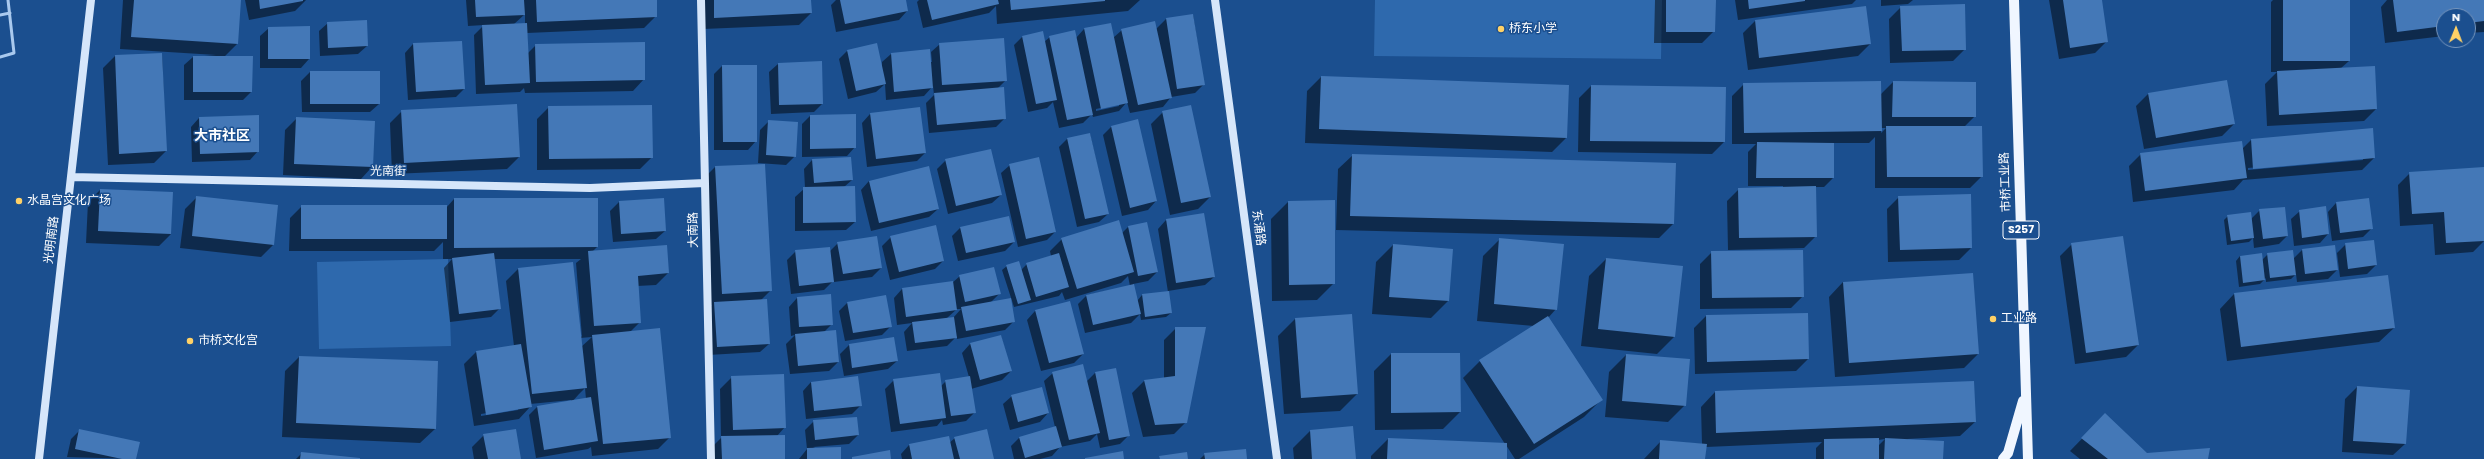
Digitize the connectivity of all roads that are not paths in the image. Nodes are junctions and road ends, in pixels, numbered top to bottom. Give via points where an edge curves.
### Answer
1 (8, 0) edge
2 (91, 0) edge
3 (701, 0) edge
4 (1215, 0) edge
5 (2014, 0) edge
6 (10, 13) junction
7 (0, 16) edge
8 (0, 57) edge
9 (71, 177) junction
10 (705, 184) junction
11 (2025, 393) junction
12 (39, 459) edge
13 (711, 459) edge
14 (1277, 459) edge
15 (2004, 459) edge
16 (2028, 459) edge

1 - 6 lane
2 - 9 street, 光明南路
3 - 10 street, 大南路
4 - 14 street, 东涌路
5 - 11 main road, 市桥工业路 / S257
6 - 7 lane
6 - 8 lane via 14,53
9 - 10 street, 光南街 via 590,188
9 - 12 street, 光明南路
10 - 13 street, 大南路
11 - 15 main road
11 - 16 main road, 市桥工业路 / S257

